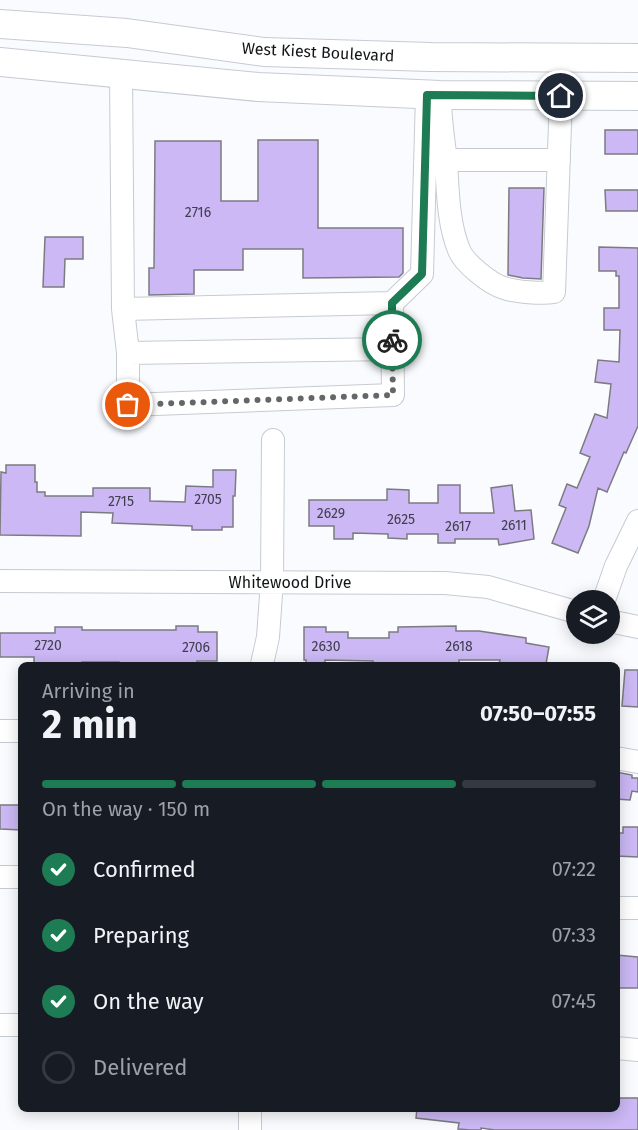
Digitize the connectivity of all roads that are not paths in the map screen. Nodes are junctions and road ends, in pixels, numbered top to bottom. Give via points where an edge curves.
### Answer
1 (0, 24) edge
2 (127, 33) junction
3 (431, 57) junction
4 (638, 58) edge
5 (0, 62) edge
6 (121, 74) junction
7 (433, 95) junction
8 (561, 96) junction
9 (638, 96) edge
10 (446, 160) junction
11 (559, 160) junction
12 (392, 303) junction
13 (123, 309) junction
14 (392, 349) junction
15 (128, 353) junction
16 (273, 440) dead end
17 (638, 520) edge
18 (0, 580) edge
19 (272, 581) junction
20 (608, 590) edge
21 (566, 609) edge
22 (620, 623) edge
23 (638, 627) edge
24 (262, 662) edge
25 (0, 731) edge
26 (18, 731) edge
27 (620, 759) edge
28 (638, 762) edge
29 (0, 877) edge
30 (18, 877) edge
31 (620, 908) edge
32 (638, 908) edge
33 (0, 1024) edge
34 (18, 1025) edge
35 (620, 1048) edge
36 (638, 1050) edge
37 (250, 1112) edge
38 (250, 1130) edge

1 - 2 main road, West Kiest Boulevard
2 - 3 main road, West Kiest Boulevard via 264,52
2 - 6 main road
3 - 4 main road, West Kiest Boulevard
3 - 7 main road
5 - 6 main road
6 - 7 main road via 258,87
6 - 13 street
7 - 8 main road
7 - 10 street via 440,114
7 - 12 street via 422,274
8 - 9 main road
8 - 11 street
10 - 11 street
10 - 11 street via 450,219 459,252 477,272 503,288 544,294 554,292
12 - 13 street
12 - 14 street
13 - 15 street
14 - 15 street
14 - 15 street via 393,395 128,405
16 - 19 street
17 - 20 street
18 - 19 street, Whitewood Drive
19 - 21 street, Whitewood Drive via 488,587
19 - 24 street
22 - 23 street
25 - 26 street
27 - 28 street
29 - 30 street
31 - 32 street
33 - 34 street
35 - 36 street
37 - 38 street

